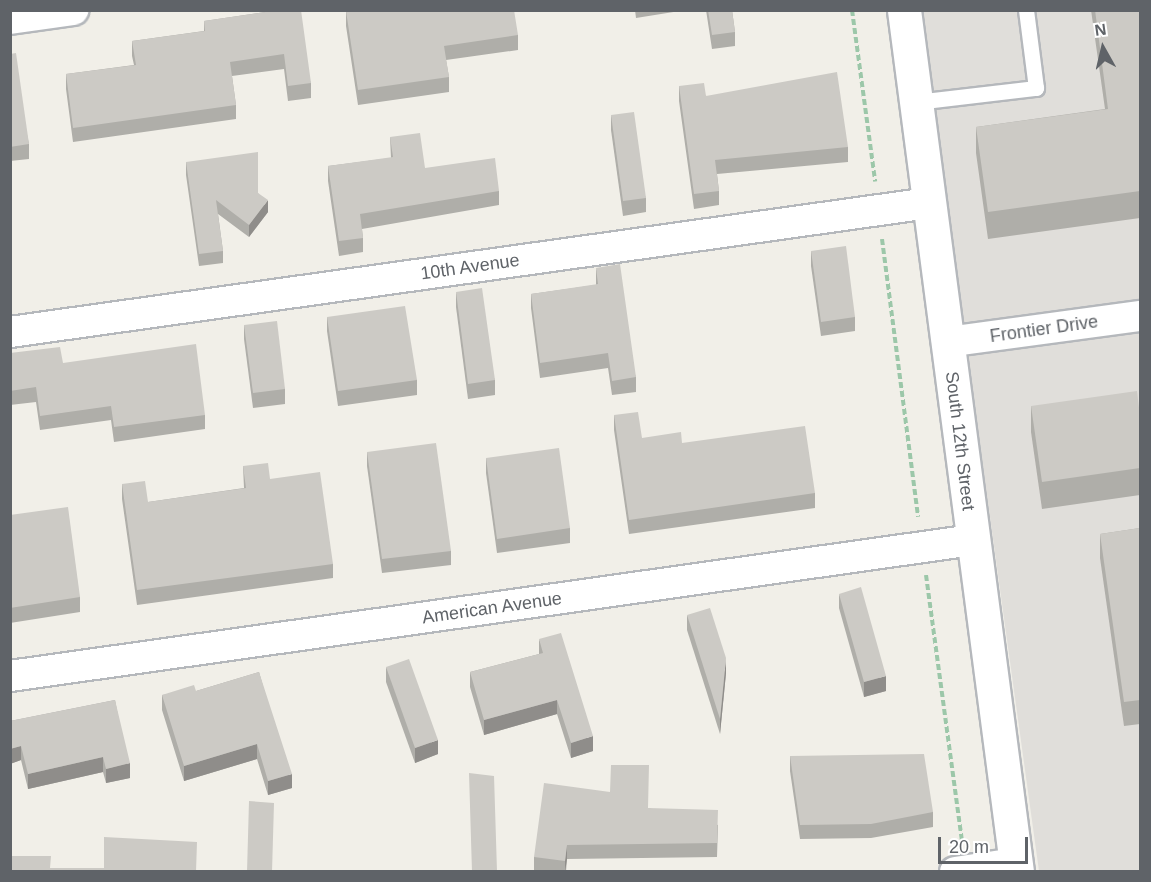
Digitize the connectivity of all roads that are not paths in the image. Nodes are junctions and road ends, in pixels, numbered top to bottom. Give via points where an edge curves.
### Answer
1 (73, 10) edge
2 (904, 10) edge
3 (1026, 10) edge
4 (10, 19) edge
5 (916, 102) junction
6 (929, 203) junction
7 (1140, 316) edge
8 (10, 332) edge
9 (948, 342) junction
10 (973, 540) junction
11 (10, 676) edge
12 (1017, 867) edge
13 (961, 871) edge

1 - 4 street
2 - 5 street, South 12th Street
3 - 5 lane via 1036,88
5 - 6 street, South 12th Street
6 - 8 street, 10th Avenue
6 - 9 street, South 12th Street
7 - 9 street, Frontier Drive
9 - 10 street, South 12th Street
10 - 11 street, American Avenue
10 - 12 street, South 12th Street
12 - 13 street

